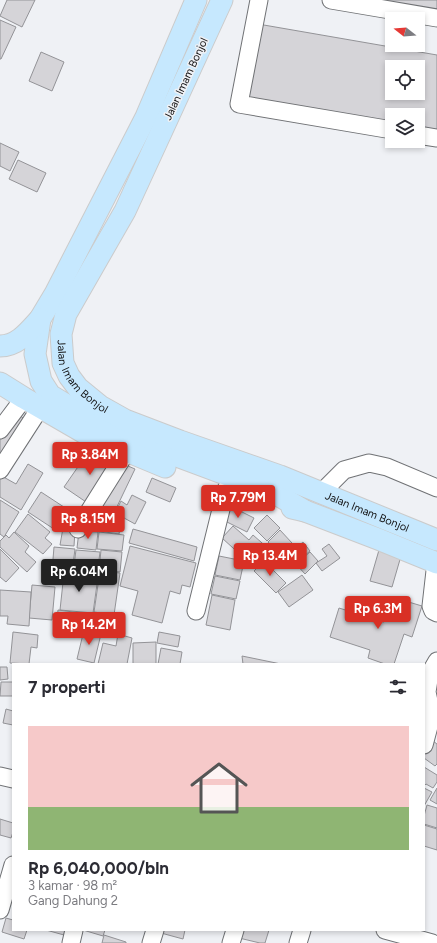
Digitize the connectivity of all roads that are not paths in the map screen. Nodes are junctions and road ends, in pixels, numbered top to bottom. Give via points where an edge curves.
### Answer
1 (196, 0) edge
2 (222, 0) edge
3 (259, 0) edge
4 (331, 0) edge
5 (437, 18) edge
6 (385, 129) edge
7 (425, 136) edge
8 (437, 138) edge
9 (40, 319) junction
10 (0, 346) edge
11 (0, 383) edge
12 (32, 403) junction
13 (0, 430) edge
14 (127, 451) junction
15 (0, 470) edge
16 (437, 488) edge
17 (226, 489) junction
18 (321, 492) junction
19 (309, 513) junction
20 (78, 529) dead end
21 (437, 540) edge
22 (436, 562) edge
23 (196, 611) dead end
24 (437, 613) edge
25 (437, 661) edge
26 (425, 741) edge
27 (0, 776) edge
28 (12, 779) edge
29 (12, 869) edge
30 (0, 910) edge
31 (74, 931) edge
32 (155, 931) edge
33 (234, 931) edge
34 (302, 931) edge
35 (390, 931) edge
36 (71, 943) edge
37 (152, 943) edge
38 (231, 943) edge
39 (298, 943) edge
40 (432, 943) edge

1 - 9 main road, Jalan Imam Bonjol via 146,116
2 - 18 main road, Jalan Imam Bonjol via 125,211 66,314 61,334 63,363 78,388 100,406 125,420
3 - 6 street via 239,104
4 - 5 street
7 - 8 street
9 - 10 main road via 23,338
9 - 19 main road via 35,354 41,381 50,395 88,418 174,455 272,491
11 - 12 main road, Jalan Imam Bonjol
12 - 13 street
12 - 14 main road, Jalan Imam Bonjol via 88,435
12 - 15 street
14 - 17 main road, Jalan Imam Bonjol
14 - 20 street
16 - 18 street via 387,467 369,463 344,470
17 - 19 main road, Jalan Imam Bonjol
17 - 23 street
18 - 19 main road
18 - 21 main road, Jalan Imam Bonjol
19 - 22 main road, Jalan Imam Bonjol
22 - 24 street via 431,606
25 - 26 street via 430,673 426,692 432,715
27 - 28 street
29 - 30 street
31 - 36 street
32 - 37 street
33 - 38 street
34 - 39 street
35 - 40 street

